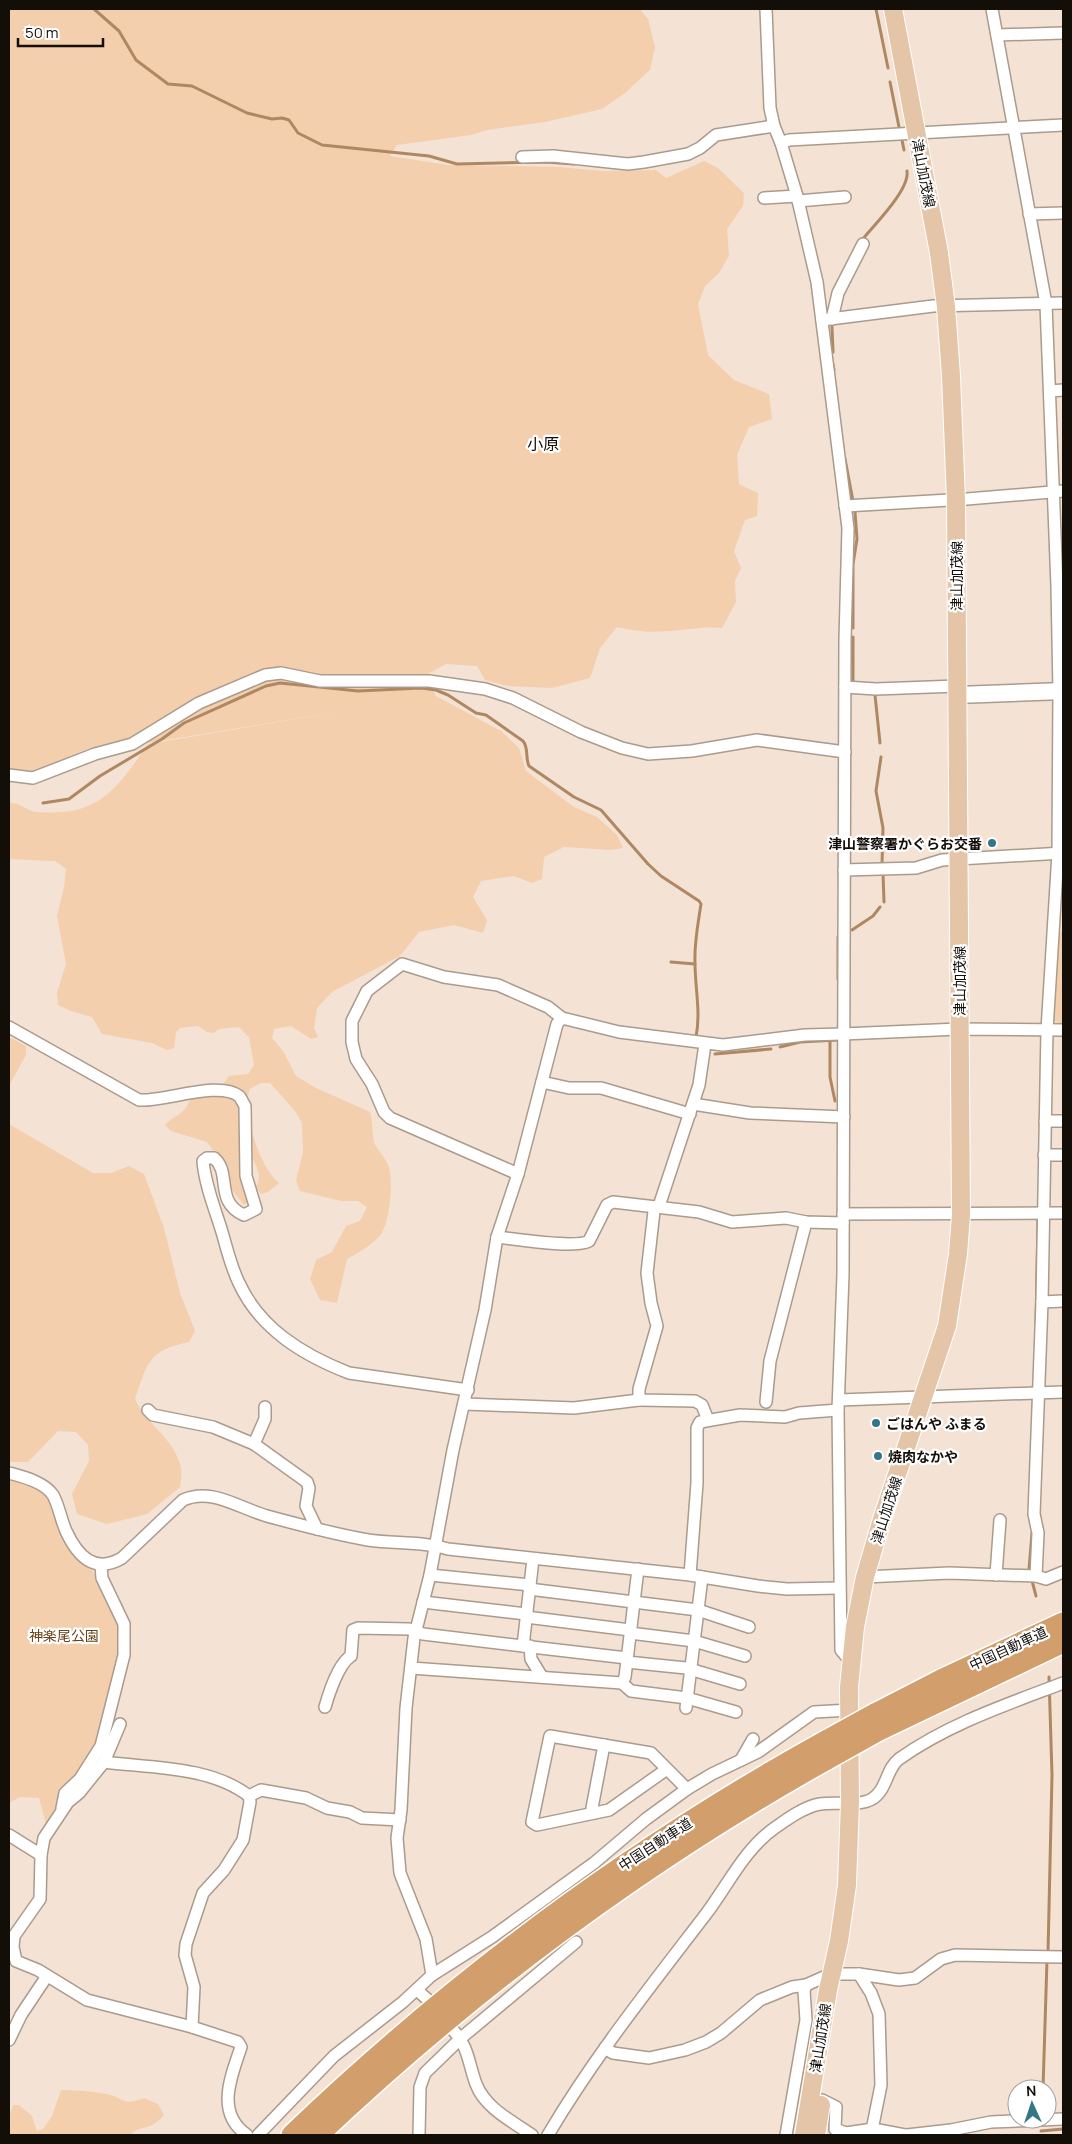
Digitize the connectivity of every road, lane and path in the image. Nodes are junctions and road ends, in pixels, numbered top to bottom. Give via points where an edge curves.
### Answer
1 (766, 9) edge
2 (893, 9) edge
3 (992, 9) edge
4 (1063, 33) edge
5 (997, 34) junction
6 (1063, 125) edge
7 (774, 126) junction
8 (1013, 127) junction
9 (916, 133) junction
10 (781, 143) junction
11 (522, 157) dead end
12 (764, 198) dead end
13 (797, 198) junction
14 (845, 198) dead end
15 (1063, 213) edge
16 (1029, 214) junction
17 (863, 244) dead end
18 (1063, 303) edge
19 (1046, 304) junction
20 (946, 307) junction
21 (827, 320) junction
22 (1050, 390) junction
23 (1063, 390) edge
24 (1058, 491) edge
25 (956, 500) junction
26 (845, 506) junction
27 (1060, 586) edge
28 (845, 687) junction
29 (957, 690) junction
30 (1061, 691) edge
31 (845, 752) junction
32 (1061, 769) edge
33 (9, 775) edge
34 (1061, 853) edge
35 (958, 859) junction
36 (844, 870) junction
37 (1058, 926) edge
38 (562, 1018) junction
39 (9, 1027) edge
40 (959, 1029) junction
41 (1047, 1030) junction
42 (1063, 1030) edge
43 (843, 1034) junction
44 (705, 1044) junction
45 (542, 1082) junction
46 (691, 1109) junction
47 (844, 1118) junction
48 (1045, 1122) junction
49 (1063, 1122) edge
50 (1044, 1155) junction
51 (1063, 1155) edge
52 (518, 1174) junction
53 (656, 1206) junction
54 (1063, 1213) edge
55 (1043, 1214) junction
56 (961, 1215) junction
57 (843, 1219) junction
58 (806, 1222) junction
59 (497, 1237) junction
60 (1063, 1301) edge
61 (1042, 1302) junction
62 (468, 1390) junction
63 (1063, 1392) edge
64 (1039, 1393) junction
65 (924, 1399) junction
66 (639, 1400) junction
67 (766, 1402) dead end
68 (465, 1404) junction
69 (838, 1405) junction
70 (265, 1407) dead end
71 (148, 1410) dead end
72 (708, 1420) junction
73 (254, 1444) junction
74 (9, 1473) edge
75 (1000, 1520) dead end
76 (317, 1529) junction
77 (436, 1546) junction
78 (533, 1559) junction
79 (100, 1566) junction
80 (638, 1569) junction
81 (1063, 1572) edge
82 (430, 1575) junction
83 (690, 1575) junction
84 (996, 1575) junction
85 (1036, 1576) junction
86 (702, 1577) junction
87 (865, 1577) junction
88 (529, 1587) junction
89 (839, 1588) junction
90 (634, 1601) junction
91 (423, 1602) junction
92 (698, 1610) junction
93 (526, 1615) junction
94 (1063, 1623) edge
95 (749, 1627) dead end
96 (415, 1631) junction
97 (630, 1631) junction
98 (694, 1641) junction
99 (1063, 1642) edge
100 (526, 1646) junction
101 (745, 1656) dead end
102 (851, 1659) junction
103 (627, 1660) junction
104 (411, 1668) junction
105 (691, 1669) junction
106 (542, 1677) junction
107 (622, 1683) junction
108 (1063, 1683) edge
109 (740, 1684) dead end
110 (687, 1703) junction
111 (325, 1707) dead end
112 (850, 1710) junction
113 (736, 1712) dead end
114 (876, 1723) junction
115 (120, 1724) dead end
116 (752, 1739) dead end
117 (604, 1745) junction
118 (826, 1750) junction
119 (741, 1760) junction
120 (104, 1762) junction
121 (667, 1769) junction
122 (687, 1789) junction
123 (249, 1796) junction
124 (850, 1802) junction
125 (62, 1810) junction
126 (594, 1813) junction
127 (400, 1820) junction
128 (9, 1835) edge
129 (41, 1855) junction
130 (576, 1942) dead end
131 (1063, 1957) edge
132 (859, 1974) junction
133 (432, 1975) junction
134 (835, 1975) junction
135 (47, 1976) junction
136 (806, 1985) junction
137 (418, 1990) junction
138 (427, 1999) dead end
139 (192, 2027) junction
140 (452, 2028) dead end
141 (461, 2038) junction
142 (9, 2040) edge
143 (605, 2048) junction
144 (822, 2100) junction
145 (1063, 2119) edge
146 (872, 2132) edge
147 (261, 2134) edge
148 (247, 2135) edge
149 (292, 2135) edge
150 (318, 2135) edge
151 (419, 2135) edge
152 (532, 2135) edge
153 (548, 2135) edge
154 (786, 2135) edge
155 (804, 2135) edge
156 (816, 2135) edge
157 (906, 2135) edge

1 - 7 street via 770,108
2 - 9 main road, 津山加茂線
3 - 5 street
4 - 5 street
5 - 8 street
6 - 8 street
7 - 10 street
7 - 11 street via 716,135 688,154 628,164 553,156
8 - 9 street
8 - 16 street
9 - 10 street
9 - 20 main road, 津山加茂線
10 - 13 street
12 - 13 street
13 - 14 street
13 - 21 street
15 - 16 street
16 - 19 street
17 - 21 street
18 - 19 street
19 - 20 street
19 - 22 street
20 - 21 street
20 - 25 main road, 津山加茂線
21 - 26 street via 828,385
22 - 23 street
22 - 24 street
24 - 25 street
24 - 27 street
25 - 26 street
25 - 29 main road, 津山加茂線
26 - 28 street via 848,547
27 - 30 street
28 - 29 street
28 - 31 street
29 - 30 street
29 - 35 main road, 津山加茂線
30 - 32 street
31 - 33 street via 757,740 692,751 648,754 581,732 513,698 485,689 429,681 320,681 281,674 265,675 199,703 132,744 32,778
31 - 36 street
32 - 34 street
34 - 35 street
34 - 37 street
35 - 36 street via 916,868
35 - 40 main road, 津山加茂線
36 - 43 street
37 - 41 street
38 - 44 street via 602,1029
38 - 45 street via 551,1043
38 - 52 street via 548,1007 498,985 444,977 402,964 367,992 352,1021 356,1059 390,1118
39 - 62 street via 140,1100 212,1091 229,1091 240,1097 244,1106 246,1176 256,1209 244,1216 237,1212 227,1199 220,1164 214,1158 204,1161 209,1190 229,1254 249,1303 286,1341 335,1368 349,1373
40 - 41 street
40 - 43 street
40 - 56 main road, 津山加茂線
41 - 42 street
41 - 48 street
43 - 44 street
43 - 47 street
44 - 46 street via 699,1085
45 - 46 street via 570,1088 610,1090
45 - 52 street
46 - 47 street
46 - 53 street via 660,1203
47 - 57 street
48 - 49 street
48 - 50 street
50 - 51 street
50 - 55 street
52 - 59 street
53 - 58 street via 699,1212 732,1222 786,1218
53 - 59 street via 613,1202 607,1205 585,1243
53 - 66 street via 647,1273 657,1326 639,1389
54 - 55 street
55 - 56 street
55 - 61 street
56 - 57 street
56 - 65 main road, 津山加茂線 via 947,1326
57 - 58 street
57 - 69 street
58 - 67 street via 770,1360
59 - 62 street
60 - 61 street
61 - 64 street
62 - 68 street
63 - 64 street
64 - 65 street
64 - 85 street via 1034,1514 1038,1533
65 - 69 street
65 - 87 main road, 津山加茂線
66 - 68 street via 574,1408
66 - 72 street via 695,1401 702,1405
68 - 77 street
69 - 72 street via 785,1417 750,1415
69 - 89 street
70 - 73 street via 266,1419
71 - 73 street via 153,1415 213,1427
72 - 83 street via 700,1422 697,1428 697,1483
73 - 76 street via 307,1482 306,1506
74 - 79 street via 45,1487 53,1496 66,1532 77,1549 90,1562
75 - 84 street
76 - 77 street via 368,1540
76 - 79 street via 250,1511 221,1499 193,1495 183,1500 122,1558
77 - 78 street
77 - 82 street
78 - 80 street
78 - 88 street
79 - 125 street via 102,1578 124,1624 124,1655 101,1746 80,1779 66,1793
80 - 83 street
80 - 90 street
81 - 85 street via 1046,1579
82 - 88 street
82 - 91 street
83 - 86 street
84 - 85 street
84 - 87 street via 949,1573
86 - 89 street via 787,1589
86 - 92 street
87 - 102 main road, 津山加茂線
88 - 90 street
88 - 93 street
89 - 102 street via 841,1650
90 - 92 street
90 - 97 street
91 - 93 street
91 - 96 street
92 - 95 street
92 - 98 street
93 - 97 street
93 - 100 street
94 - 114 highway, 中国自動車道 via 950,1676
96 - 100 street
96 - 104 street
96 - 111 street via 353,1630 351,1656 345,1660 336,1677
97 - 98 street
97 - 103 street
98 - 101 street
98 - 105 street
99 - 114 highway, 中国自動車道
100 - 103 street
100 - 106 street
102 - 112 main road, 津山加茂線
103 - 105 street
103 - 107 street
104 - 106 street
104 - 127 street
105 - 109 street
105 - 110 street
106 - 107 street
107 - 110 street via 631,1692
108 - 124 street via 941,1734 896,1761 875,1796 862,1802
110 - 113 street
112 - 119 street via 814,1712 758,1752
112 - 124 main road, 津山加茂線
114 - 118 highway, 中国自動車道, bridge
115 - 120 street
116 - 119 street
117 - 121 street via 651,1753
117 - 126 street via 592,1808
117 - 126 street via 550,1736 532,1822 537,1825
118 - 149 highway, 中国自動車道 via 763,1776 654,1844 523,1936 401,2035
118 - 150 highway, 中国自動車道 via 775,1788 655,1863 531,1951 410,2050
119 - 122 street
120 - 123 street via 203,1775 234,1786
120 - 125 street
121 - 122 street
121 - 126 street via 609,1810
122 - 133 street via 594,1864 492,1937
123 - 127 street via 261,1790 306,1798 362,1818
123 - 139 street via 244,1840 224,1870 203,1893 186,1944 185,1955 194,1987
124 - 134 main road, 津山加茂線 via 847,1885
124 - 143 street via 807,1808 762,1838
125 - 129 street via 44,1838
127 - 133 street via 397,1838 400,1873 426,1939
128 - 129 street
129 - 135 street via 40,1899 14,1936 12,1948 16,1961
130 - 141 street
131 - 132 street via 955,1955 940,1959 915,1978 899,1980
132 - 134 street
132 - 146 street via 879,2014 881,2085
133 - 137 street
134 - 136 street
134 - 144 main road, 津山加茂線
134 - 155 main road, 津山加茂線
135 - 139 street via 87,2000
135 - 142 street
136 - 143 street via 760,2000 706,2042 685,2050 649,2058 613,2053
136 - 154 street via 806,2020
137 - 138 street
137 - 147 street via 334,2056
139 - 148 street via 231,2038 241,2047 228,2087 228,2106 239,2130
140 - 141 street
141 - 151 street via 425,2073 420,2087
141 - 152 street via 476,2085 484,2098
143 - 153 street
144 - 146 street via 836,2107 835,2129 846,2133
144 - 156 main road, 津山加茂線
145 - 157 street via 991,2122
146 - 157 street

